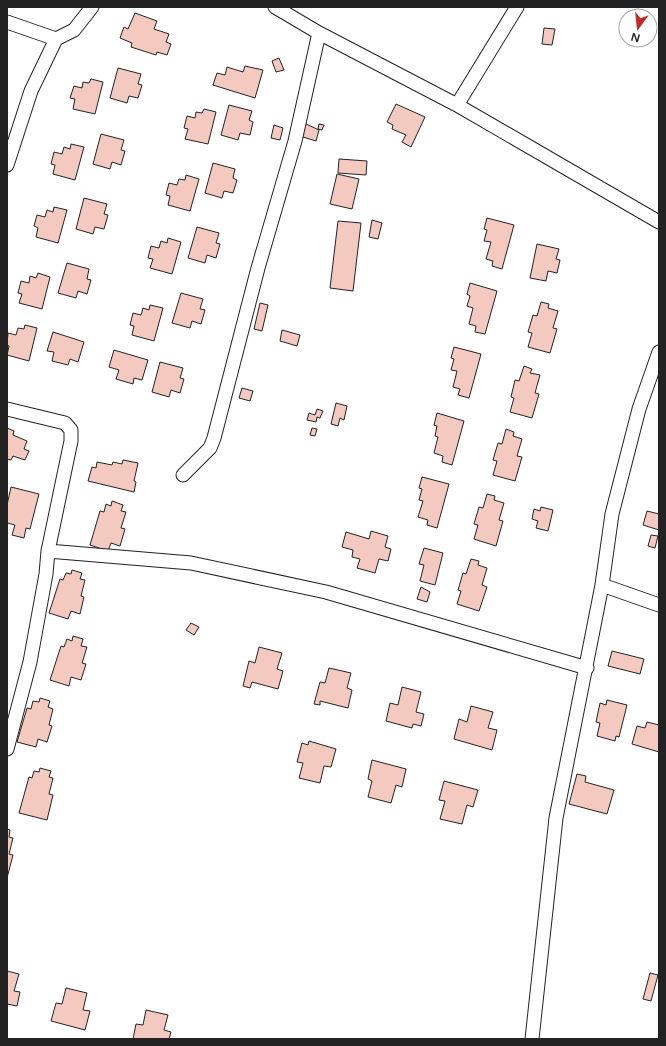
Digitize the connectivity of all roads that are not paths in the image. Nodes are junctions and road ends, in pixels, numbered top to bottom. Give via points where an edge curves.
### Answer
1 (92, 7) edge
2 (275, 7) edge
3 (516, 7) edge
4 (7, 22) edge
5 (319, 33) junction
6 (56, 39) junction
7 (457, 105) junction
8 (7, 165) edge
9 (659, 222) edge
10 (659, 352) edge
11 (7, 409) edge
12 (183, 475) dead end
13 (48, 551) junction
14 (602, 585) junction
15 (659, 605) edge
16 (587, 668) junction
17 (7, 749) edge
18 (532, 1039) edge

1 - 6 street via 74,30
2 - 5 street
3 - 7 street
4 - 6 street
5 - 7 street
5 - 12 street via 294,141 214,438 210,448
6 - 8 street via 31,91
7 - 9 street
10 - 14 street via 639,410 612,514
11 - 13 street via 65,423 71,430 71,441
13 - 16 street via 191,563 326,592
13 - 17 street via 30,662
14 - 15 street
14 - 16 street
16 - 18 street via 556,818

